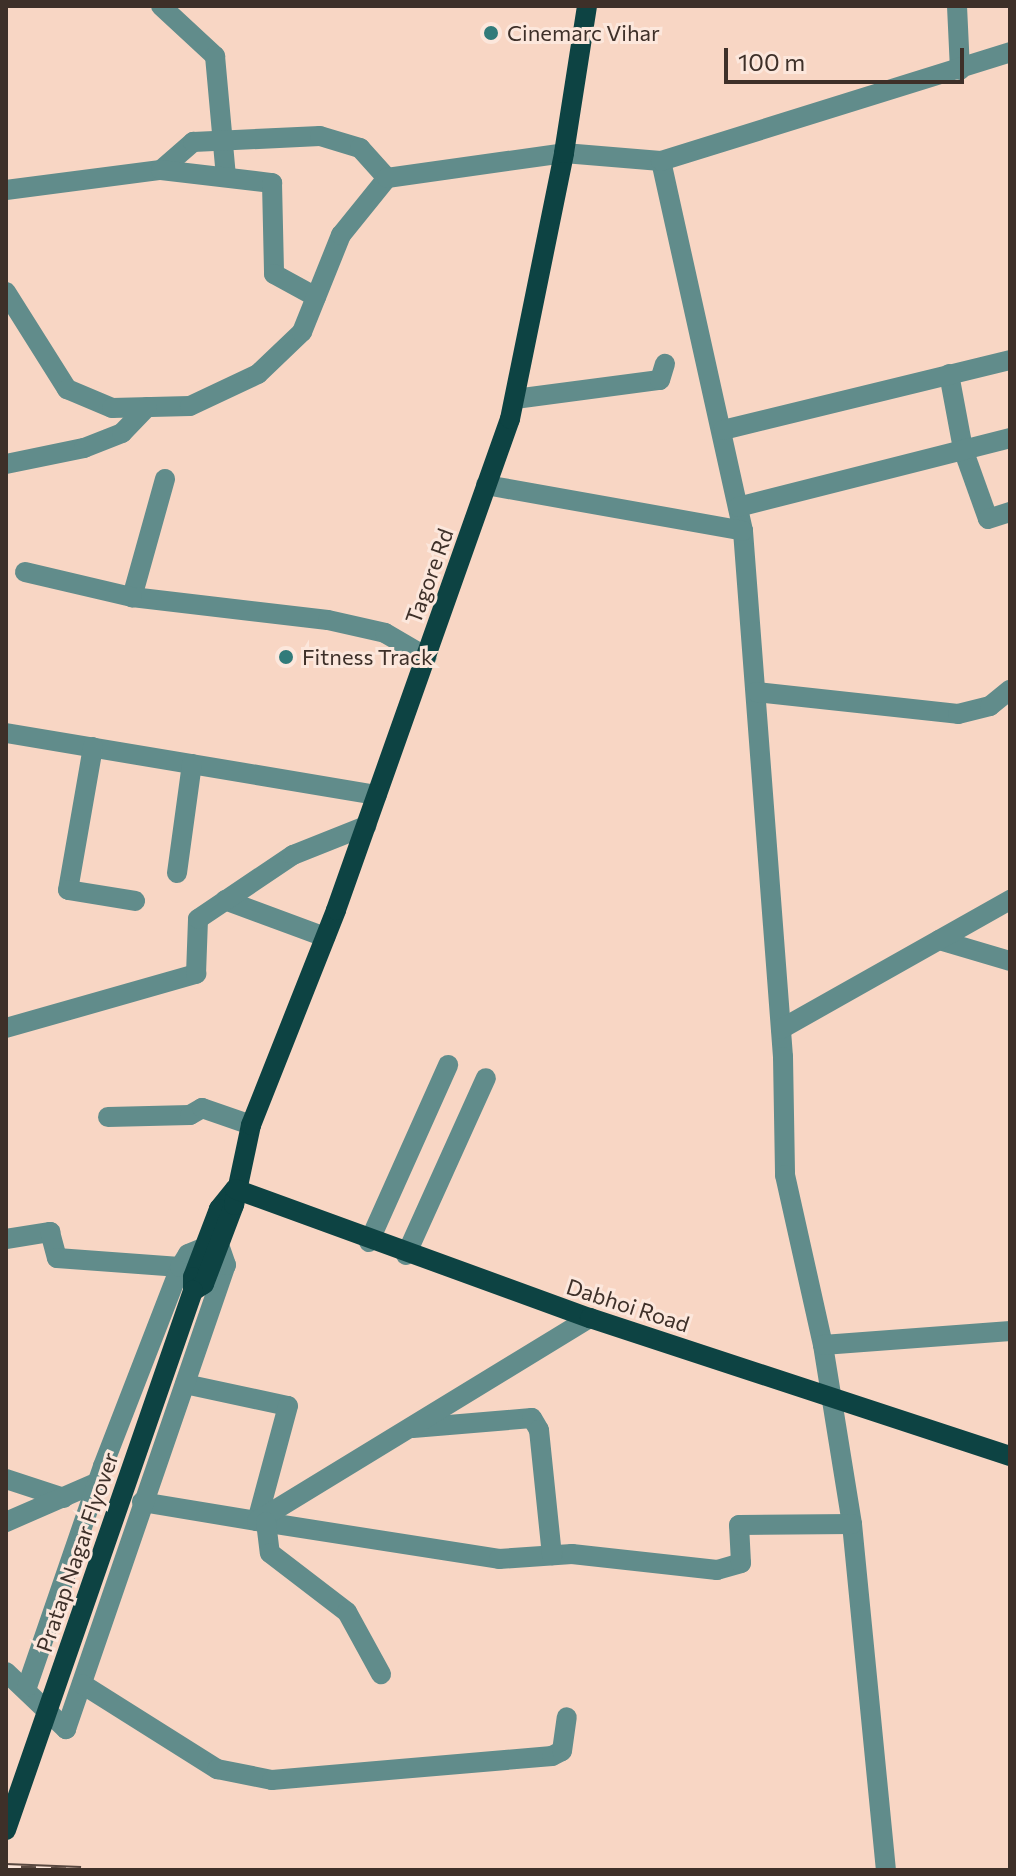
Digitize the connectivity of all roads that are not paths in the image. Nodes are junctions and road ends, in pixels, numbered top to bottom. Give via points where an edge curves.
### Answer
1 (161, 6) edge
2 (587, 6) edge
3 (957, 6) edge
4 (1010, 52) edge
5 (960, 70) junction
6 (223, 140) junction
7 (564, 153) junction
8 (661, 161) junction
9 (161, 170) junction
10 (226, 177) junction
11 (387, 178) junction
12 (6, 190) edge
13 (6, 292) edge
14 (316, 297) junction
15 (1010, 360) edge
16 (665, 364) dead end
17 (949, 374) junction
18 (515, 399) junction
19 (147, 407) junction
20 (723, 430) junction
21 (1010, 438) edge
22 (963, 449) junction
23 (6, 464) edge
24 (165, 479) dead end
25 (486, 485) junction
26 (738, 507) junction
27 (1010, 512) edge
28 (743, 531) junction
29 (25, 572) dead end
30 (132, 597) junction
31 (426, 657) junction
32 (756, 692) junction
33 (1009, 693) edge
34 (6, 733) edge
35 (93, 747) junction
36 (192, 764) junction
37 (377, 795) junction
38 (366, 826) junction
39 (177, 873) dead end
40 (225, 900) junction
41 (1010, 900) edge
42 (135, 901) dead end
43 (325, 937) junction
44 (939, 940) junction
45 (1010, 961) edge
46 (6, 1028) edge
47 (781, 1029) junction
48 (448, 1065) dead end
49 (486, 1078) dead end
50 (108, 1117) dead end
51 (251, 1125) junction
52 (235, 1189) junction
53 (6, 1239) edge
54 (369, 1242) junction
55 (406, 1255) junction
56 (202, 1257) junction
57 (590, 1318) junction
58 (1010, 1331) edge
59 (823, 1345) junction
60 (185, 1384) junction
61 (831, 1395) junction
62 (408, 1429) junction
63 (1010, 1456) edge
64 (6, 1479) edge
65 (98, 1482) junction
66 (64, 1498) junction
67 (142, 1502) junction
68 (262, 1521) junction
69 (6, 1522) edge
70 (852, 1524) junction
71 (552, 1555) junction
72 (6, 1672) edge
73 (381, 1674) dead end
74 (82, 1684) junction
75 (27, 1687) junction
76 (567, 1717) dead end
77 (6, 1830) edge
78 (886, 1870) edge

1 - 6 street via 195,32 215,56
2 - 7 main road, Tagore Rd
3 - 5 street
4 - 5 street
5 - 8 street
6 - 9 street via 193,142
6 - 10 street
6 - 11 street via 336,138 371,156
7 - 8 street
7 - 11 street
7 - 18 main road, Tagore Rd
8 - 20 street
9 - 10 street
9 - 12 street
10 - 14 street via 272,183 274,274
11 - 14 street via 341,235
13 - 19 street via 67,389 112,408
14 - 19 street via 302,332 258,374 190,406
15 - 17 street
16 - 18 street via 660,380
17 - 20 street
17 - 22 street
18 - 25 main road, Tagore Rd
19 - 23 street via 122,433 84,448
20 - 26 street
21 - 22 street
22 - 26 street
22 - 27 street via 988,519
24 - 30 street
25 - 28 street
25 - 31 main road, Tagore Rd
26 - 28 street
28 - 32 street
29 - 30 street
30 - 31 street via 328,620 385,633
31 - 37 main road, Tagore Rd
32 - 33 street via 958,714 990,706
32 - 47 street
34 - 35 street
35 - 36 street
35 - 42 street via 68,890
36 - 37 street
36 - 39 street
37 - 38 main road, Tagore Rd
38 - 40 street via 293,855
38 - 43 main road, Tagore Rd
40 - 43 street
40 - 46 street via 198,919 196,974
41 - 44 street
43 - 51 main road, Tagore Rd
44 - 45 street
44 - 47 street
47 - 59 street via 785,1175
48 - 54 street
49 - 55 street
50 - 51 street via 190,1115 202,1108
51 - 52 main road, Tagore Rd
52 - 54 main road, Dabhoi Road
52 - 56 main road, Tagore Rd via 225,1196
53 - 56 street via 50,1232 57,1258
54 - 55 main road, Dabhoi Road
55 - 57 main road, Dabhoi Road
56 - 60 street via 226,1265
56 - 65 street
56 - 77 main road, Pratap Nagar Flyover, bridge
57 - 61 main road, Dabhoi Road
57 - 62 street
58 - 59 street
59 - 61 street
60 - 67 street
60 - 68 street via 288,1406
61 - 63 main road, Dabhoi Road
61 - 70 street
62 - 68 street
62 - 71 street via 532,1418 539,1430
64 - 66 street
65 - 66 street
65 - 75 street
66 - 69 street
67 - 68 street
67 - 74 street
68 - 71 street via 499,1559
68 - 73 street via 270,1553 347,1612
70 - 71 street via 739,1525 741,1563 717,1570
70 - 78 street
72 - 75 street
74 - 75 street via 66,1729
74 - 76 street via 217,1769 272,1780 552,1756 562,1751

